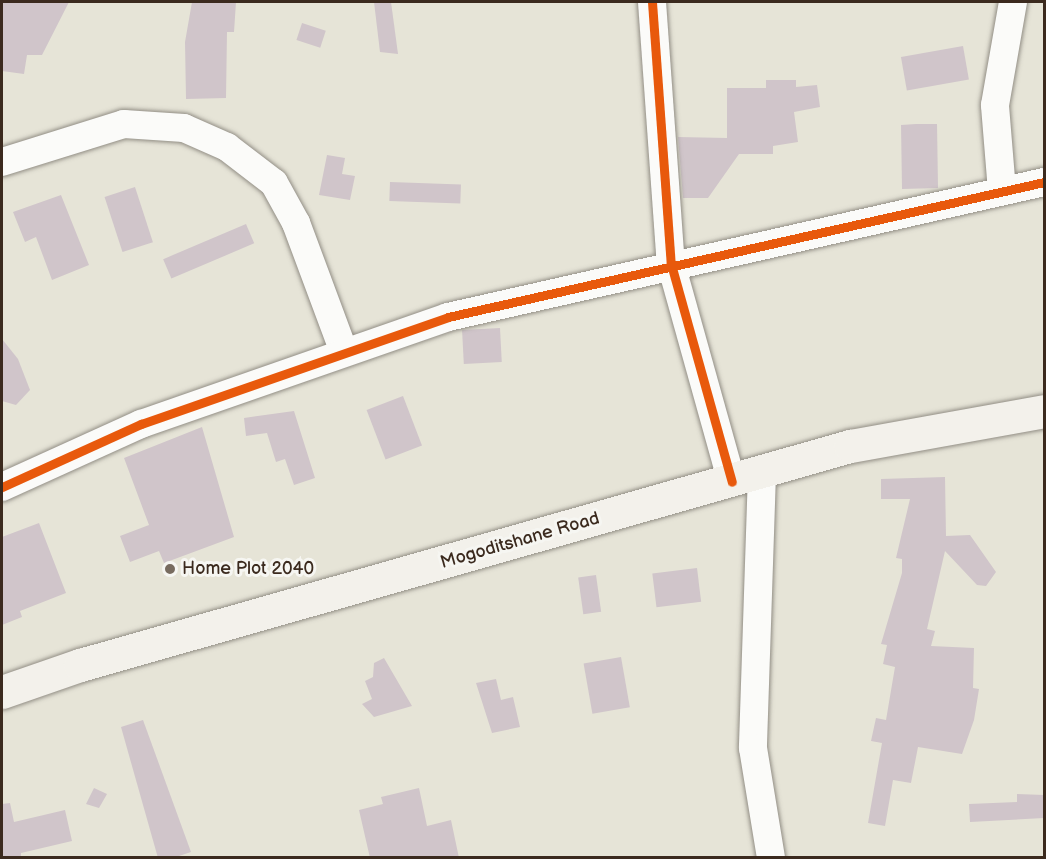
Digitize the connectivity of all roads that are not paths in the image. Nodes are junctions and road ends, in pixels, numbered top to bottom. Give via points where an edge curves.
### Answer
1 (652, 2) edge
2 (1013, 2) edge
3 (2, 162) edge
4 (1044, 182) edge
5 (1002, 191) junction
6 (671, 264) junction
7 (344, 352) junction
8 (1044, 411) edge
9 (747, 478) junction
10 (2, 487) edge
11 (2, 692) edge
12 (771, 858) edge

1 - 6 street
2 - 5 street via 995,105
3 - 7 street via 124,124 184,128 227,147 274,183 296,223
4 - 5 street
5 - 6 street
6 - 7 street via 448,317
6 - 9 street
7 - 10 street via 141,424
8 - 9 main road, Mogoditshane Road via 890,436
9 - 11 main road, Mogoditshane Road via 80,665
9 - 12 street via 753,748

